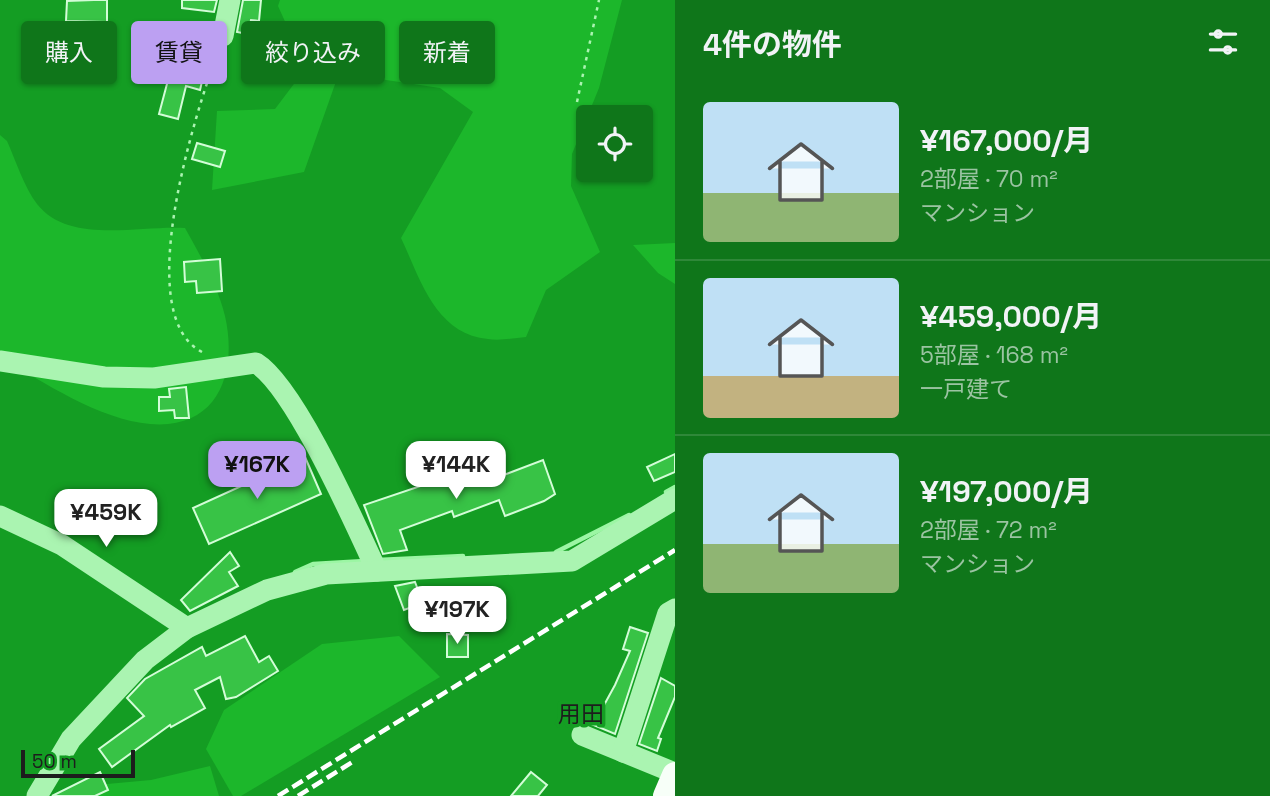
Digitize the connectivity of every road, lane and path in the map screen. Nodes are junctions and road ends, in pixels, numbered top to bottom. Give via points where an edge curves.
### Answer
1 (230, 0) edge
2 (599, 0) edge
3 (226, 21) edge
4 (207, 84) edge
5 (577, 102) dead end
6 (206, 354) dead end
7 (0, 361) edge
8 (675, 499) edge
9 (0, 516) edge
10 (374, 565) junction
11 (675, 609) edge
12 (187, 628) junction
13 (583, 736) dead end
14 (623, 752) junction
15 (675, 774) edge
16 (37, 796) edge
17 (666, 796) edge

1 - 3 street
2 - 5 path
4 - 6 path via 185,150 172,224 170,285 182,335
7 - 10 street via 104,377 155,377 256,363 268,370 297,414
8 - 10 street via 572,561
9 - 12 street via 62,545
10 - 12 street via 267,590
11 - 14 street via 668,613
12 - 16 street via 110,695 71,739
13 - 14 street
14 - 15 street
15 - 17 main road

